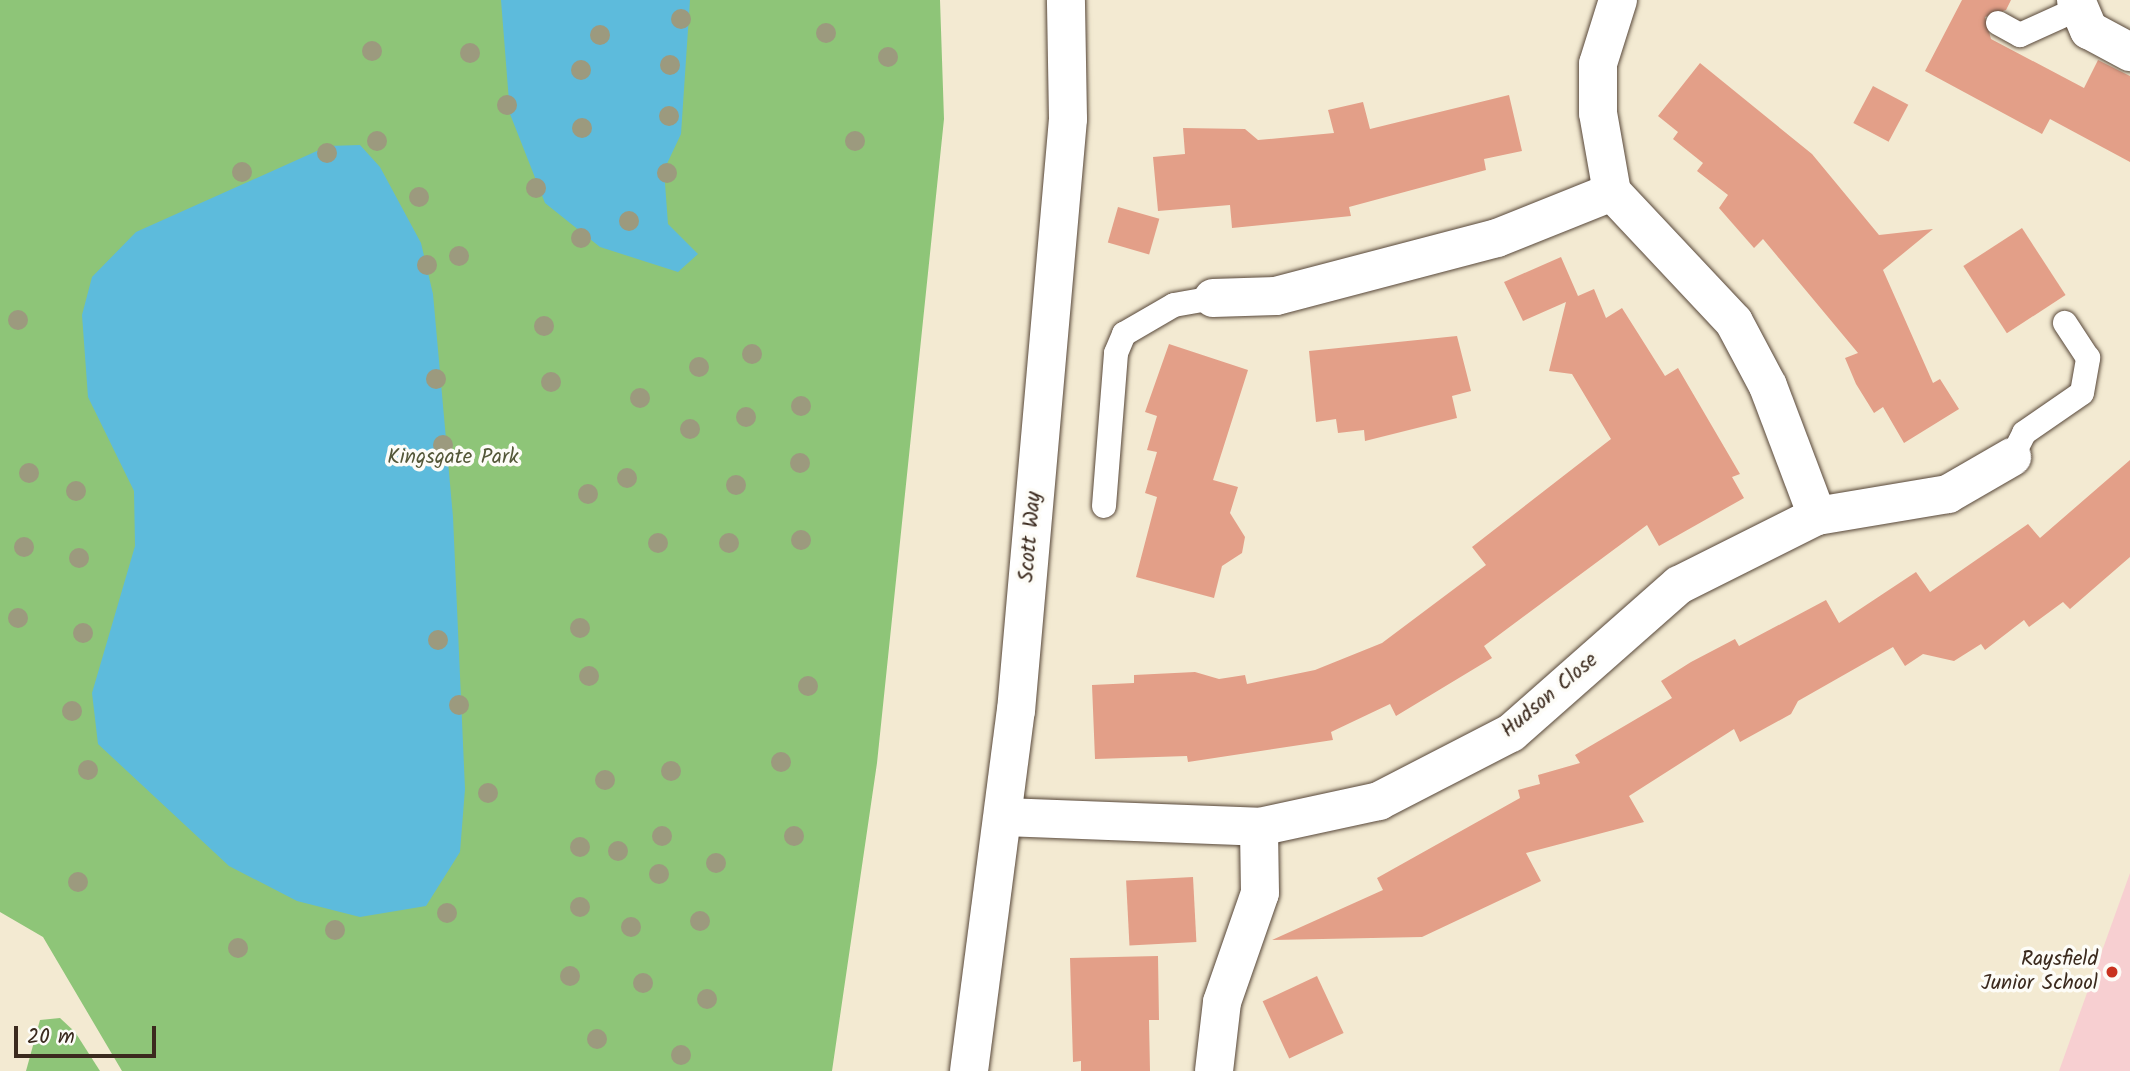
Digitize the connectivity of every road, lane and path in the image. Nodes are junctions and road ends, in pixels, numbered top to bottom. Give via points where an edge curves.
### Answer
1 (1066, 0) edge
2 (1618, 0) edge
3 (2076, 5) edge
4 (1998, 23) dead end
5 (2130, 52) edge
6 (1612, 192) junction
7 (1213, 298) joint
8 (2065, 323) dead end
9 (2012, 457) joint
10 (1104, 506) dead end
11 (1817, 516) junction
12 (1004, 817) junction
13 (1259, 827) junction
14 (969, 1071) edge
15 (1214, 1071) edge

1 - 12 street, Scott Way via 1068,119
2 - 6 street via 1598,64 1598,113
3 - 4 lane via 2021,35
3 - 5 street via 2089,30
6 - 7 street via 1484,241 1276,296
6 - 11 street via 1734,322 1768,386
7 - 10 lane via 1174,305 1124,334 1116,353
8 - 9 lane via 2088,358 2082,393 2024,432
9 - 11 street, Hudson Close via 1948,494
11 - 13 street, Hudson Close via 1679,585 1511,733 1379,801
12 - 13 street, Hudson Close
12 - 14 street, Scott Way
13 - 15 street via 1260,893 1222,1002

